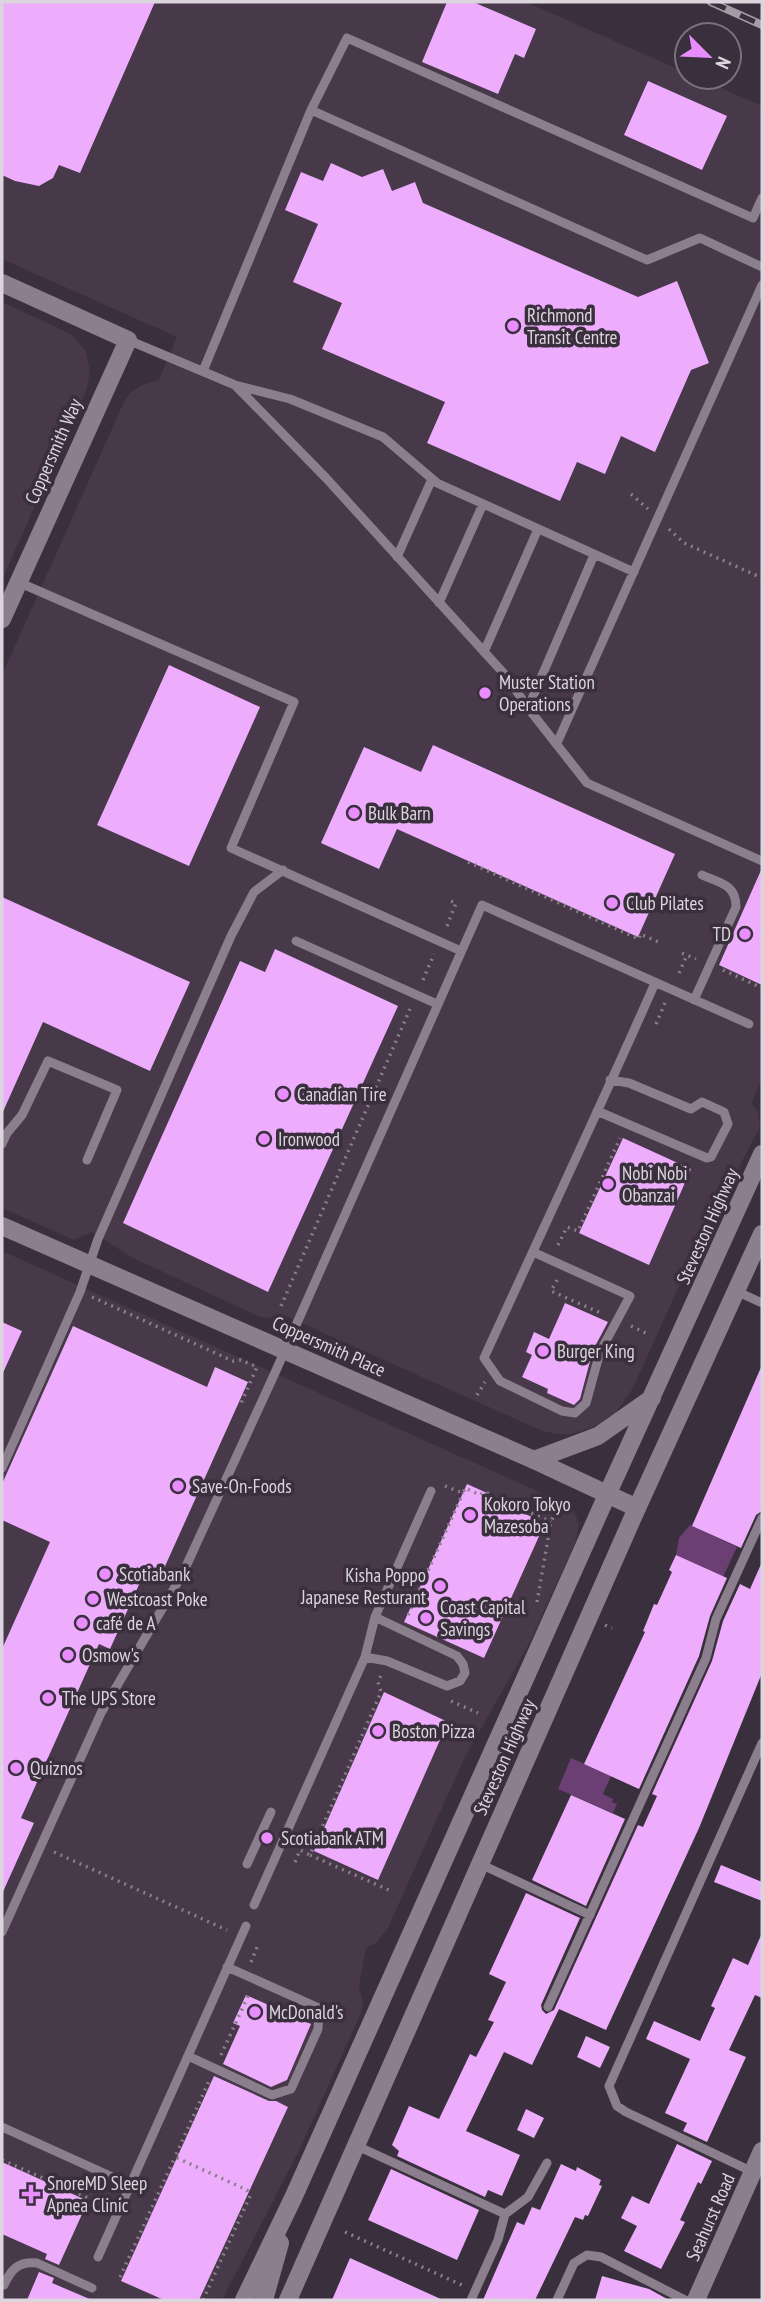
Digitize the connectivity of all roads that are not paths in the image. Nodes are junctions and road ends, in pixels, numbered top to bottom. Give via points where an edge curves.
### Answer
1 (312, 110) junction
2 (762, 198) edge
3 (762, 267) edge
4 (2, 283) edge
5 (762, 285) edge
6 (128, 340) junction
7 (203, 371) junction
8 (235, 385) junction
9 (432, 479) junction
10 (483, 504) junction
11 (538, 529) junction
12 (594, 555) junction
13 (397, 557) junction
14 (634, 572) junction
15 (18, 582) junction
16 (439, 603) junction
17 (2, 619) edge
18 (484, 652) junction
19 (528, 708) junction
20 (557, 743) junction
21 (762, 861) edge
22 (283, 870) junction
23 (702, 875) dead end
24 (296, 941) dead end
25 (461, 951) junction
26 (655, 983) junction
27 (694, 1000) junction
28 (437, 1004) junction
29 (749, 1024) dead end
30 (610, 1080) junction
31 (597, 1111) junction
32 (2, 1144) edge
33 (762, 1154) edge
34 (87, 1160) dead end
35 (2, 1226) edge
36 (762, 1234) edge
37 (533, 1251) junction
38 (91, 1265) junction
39 (736, 1291) junction
40 (762, 1303) edge
41 (285, 1349) junction
42 (652, 1398) junction
43 (534, 1460) junction
44 (2, 1468) edge
45 (431, 1491) road end
46 (607, 1495) junction
47 (637, 1508) junction
48 (762, 1518) edge
49 (375, 1617) junction
50 (365, 1657) junction
51 (762, 1743) edge
52 (271, 1812) dead end
53 (247, 1864) dead end
54 (480, 1864) junction
55 (254, 1905) dead end
56 (590, 1915) junction
57 (246, 1926) dead end
58 (2, 1933) edge
59 (227, 1967) junction
60 (548, 2007) dead end
61 (188, 2056) junction
62 (2, 2127) edge
63 (355, 2145) junction
64 (762, 2151) edge
65 (547, 2163) dead end
66 (753, 2172) junction
67 (130, 2185) junction
68 (294, 2196) junction
69 (505, 2214) junction
70 (98, 2257) dead end
71 (4, 2285) dead end
72 (92, 2288) dead end
73 (473, 2296) edge
74 (244, 2300) edge
75 (264, 2300) edge
76 (288, 2300) edge
77 (557, 2300) edge
78 (685, 2300) edge
79 (696, 2300) edge

1 - 2 lane via 348,38 753,218
1 - 3 lane via 647,260 700,238
1 - 7 lane
4 - 6 main road
5 - 14 lane
6 - 7 lane
6 - 15 main road, Coppersmith Way
7 - 8 lane
8 - 9 lane via 290,399 383,437
8 - 13 lane
9 - 10 lane
9 - 13 lane
10 - 11 lane
10 - 16 lane
11 - 12 lane
11 - 18 lane
12 - 14 lane
12 - 19 lane
13 - 16 lane
14 - 20 lane
15 - 17 main road, Coppersmith Way
15 - 22 lane via 294,702 231,848
16 - 18 lane
18 - 19 lane
19 - 20 lane
20 - 21 lane via 587,783
22 - 25 lane
22 - 38 lane via 254,892 231,936
23 - 27 lane via 732,889 736,907
24 - 28 lane
25 - 26 lane via 482,905
25 - 28 lane
26 - 27 lane
26 - 30 lane
27 - 29 lane
28 - 41 lane
30 - 31 lane
30 - 31 lane via 629,1083 691,1109 702,1102 724,1112 728,1124 707,1158
31 - 37 lane
32 - 34 lane via 48,1061 117,1090
33 - 42 main road, Steveston Highway
35 - 38 main road, Coppersmith Place
36 - 39 main road, Steveston Highway
37 - 37 lane via 484,1358 500,1381 575,1413 586,1403 600,1352 630,1296
38 - 41 main road, Coppersmith Place
38 - 44 lane
39 - 40 lane
39 - 47 main road, Steveston Highway
41 - 43 main road, Coppersmith Place
41 - 58 lane via 182,1575 101,1713
42 - 43 main road via 598,1436
42 - 46 main road, Steveston Highway
43 - 46 main road, Coppersmith Place
45 - 49 lane
46 - 47 main road, Coppersmith Place
46 - 68 main road, Steveston Highway
47 - 54 main road, Steveston Highway
48 - 56 lane via 716,1619 706,1658
49 - 50 lane
49 - 50 lane via 457,1656 465,1673 460,1681 447,1686 387,1661
50 - 55 lane
51 - 66 lane via 609,2086 617,2106 626,2112
52 - 53 lane
54 - 56 lane
54 - 63 main road, Steveston Highway
56 - 60 lane
57 - 59 lane
59 - 61 lane
59 - 61 lane via 319,2008 318,2029 291,2089 272,2095
61 - 67 lane
62 - 67 lane
63 - 69 lane
63 - 76 main road, Steveston Highway
64 - 66 main road, Seahurst Road
65 - 69 lane via 528,2197
66 - 79 main road, Seahurst Road
67 - 70 lane
68 - 74 main road, Steveston Highway
68 - 75 main road, Steveston Highway
69 - 73 lane
71 - 72 lane via 15,2267 27,2262
77 - 78 lane via 574,2263 587,2255

